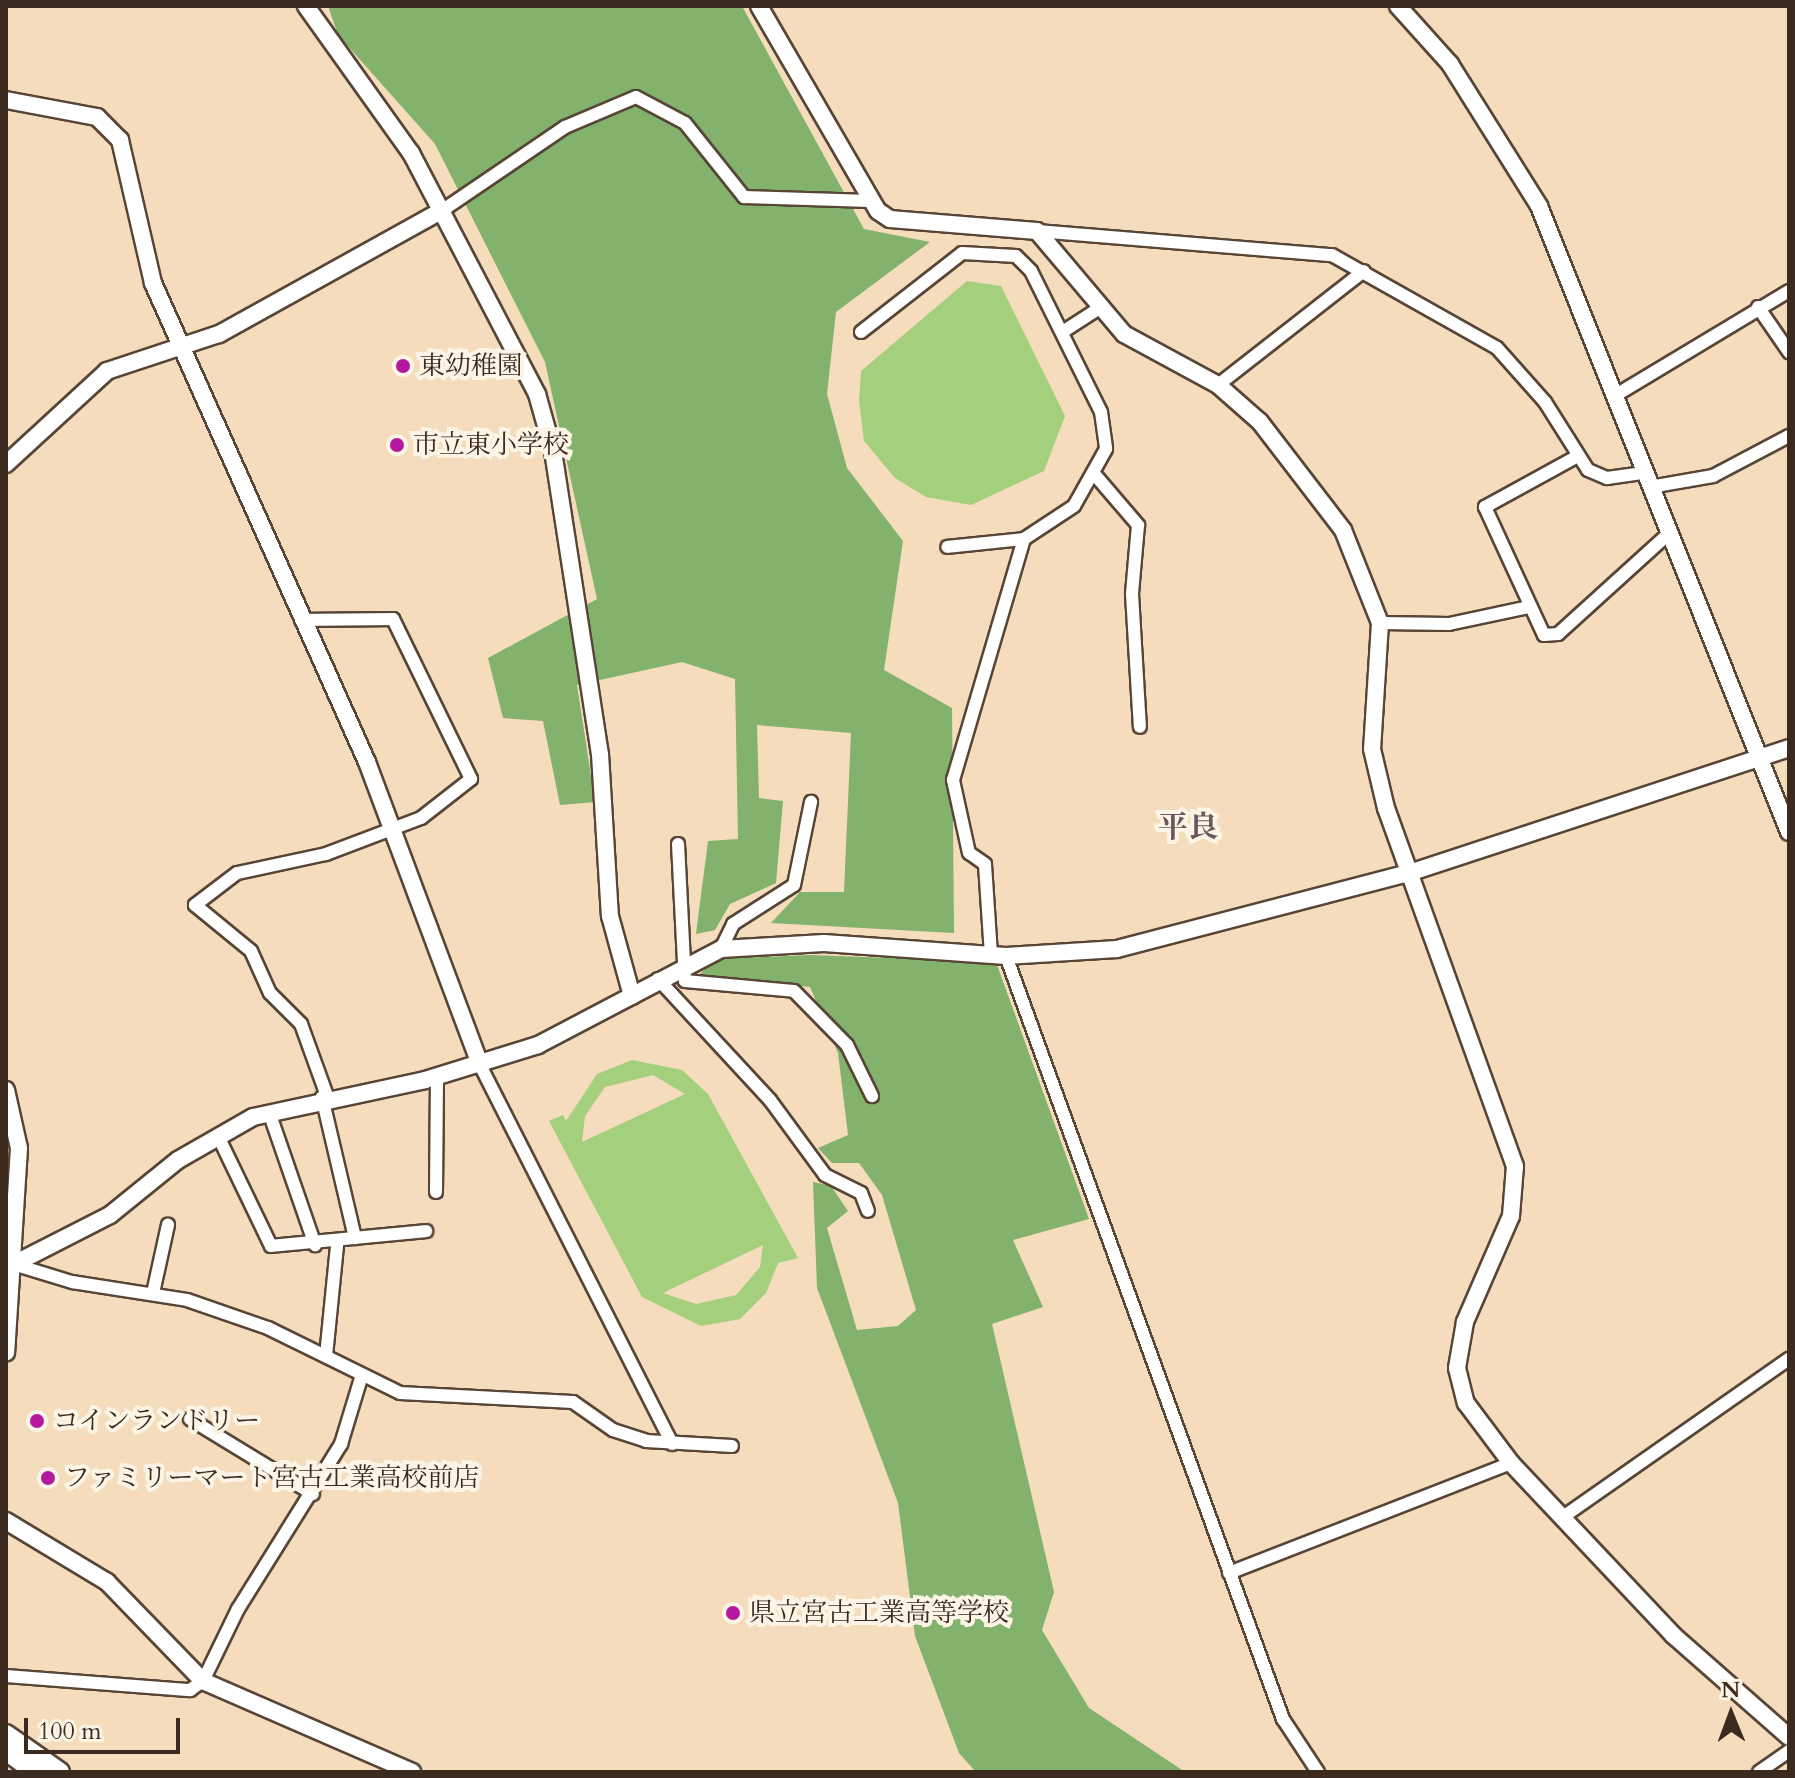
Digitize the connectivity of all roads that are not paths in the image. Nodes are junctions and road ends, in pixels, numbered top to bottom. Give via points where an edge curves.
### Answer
1 (306, 6) edge
2 (759, 6) edge
3 (1398, 6) edge
4 (6, 100) edge
5 (870, 201) junction
6 (443, 210) junction
7 (1001, 228) junction
8 (1037, 231) junction
9 (996, 253) junction
10 (1364, 271) junction
11 (1789, 291) edge
12 (1758, 307) junction
13 (1098, 309) junction
14 (1064, 331) junction
15 (861, 332) dead end
16 (186, 348) junction
17 (1789, 352) edge
18 (1218, 385) junction
19 (1616, 395) junction
20 (1789, 436) edge
21 (1576, 457) junction
22 (6, 464) edge
23 (1096, 476) junction
24 (1647, 480) junction
25 (1667, 535) junction
26 (1024, 539) junction
27 (947, 547) dead end
28 (1528, 607) junction
29 (301, 620) junction
30 (1380, 623) junction
31 (1140, 727) dead end
32 (1789, 748) edge
33 (1759, 757) junction
34 (811, 802) dead end
35 (392, 831) junction
36 (1789, 832) edge
37 (678, 844) dead end
38 (1409, 873) junction
39 (721, 949) junction
40 (998, 955) junction
41 (679, 967) junction
42 (658, 979) junction
43 (632, 996) junction
44 (480, 1065) junction
45 (437, 1077) junction
46 (6, 1090) edge
47 (872, 1096) dead end
48 (324, 1097) junction
49 (269, 1112) junction
50 (218, 1136) junction
51 (436, 1192) dead end
52 (868, 1211) dead end
53 (168, 1225) dead end
54 (426, 1231) dead end
55 (355, 1238) junction
56 (315, 1245) junction
57 (337, 1245) junction
58 (10, 1265) edge
59 (153, 1293) junction
60 (6, 1353) edge
61 (326, 1356) junction
62 (1789, 1359) edge
63 (362, 1375) junction
64 (190, 1419) dead end
65 (672, 1444) junction
66 (732, 1446) dead end
67 (1511, 1463) junction
68 (313, 1494) junction
69 (1563, 1517) junction
70 (6, 1521) edge
71 (1229, 1573) junction
72 (6, 1676) edge
73 (203, 1681) junction
74 (6, 1734) edge
75 (1789, 1737) edge
76 (6, 1751) edge
77 (1789, 1751) edge
78 (35, 1772) edge
79 (60, 1772) edge
80 (412, 1772) edge
81 (1318, 1772) edge
82 (1759, 1772) edge

1 - 6 street via 411,153
2 - 5 street
3 - 19 street via 1450,64 1539,206
4 - 16 street via 97,117 120,140 153,283
5 - 6 street via 744,197 685,123 636,97 565,127
5 - 7 street via 890,219
6 - 16 street
6 - 43 street via 511,333 546,422 600,754 610,916
7 - 8 street
7 - 9 street
8 - 10 street via 1309,248
8 - 13 street
9 - 14 street via 1023,260
9 - 15 street via 962,253
10 - 18 street
10 - 21 street via 1497,348 1545,402
11 - 12 street
12 - 17 street
12 - 19 street
13 - 14 street
13 - 18 street via 1155,357
14 - 23 street via 1104,423
16 - 22 street via 107,371
16 - 29 street
18 - 30 street via 1292,454 1321,495
19 - 24 street
20 - 24 street via 1713,476
21 - 24 street via 1607,478
21 - 28 street via 1485,507
23 - 26 street via 1074,506
23 - 31 street via 1138,525 1132,594
24 - 25 street
25 - 28 street via 1550,639
25 - 33 street
26 - 27 street
26 - 40 street via 953,780 969,853 985,864
28 - 30 street via 1449,624
29 - 35 street
29 - 35 street via 393,619 471,779 450,799
30 - 38 street via 1372,749
32 - 33 street
33 - 36 street
33 - 38 street
34 - 39 street via 794,885 733,924
35 - 44 street
35 - 48 street via 237,873 195,905 251,951 270,993 301,1024
37 - 41 street
38 - 40 street via 1117,949
38 - 67 street via 1515,1166 1511,1216 1465,1322 1457,1368 1466,1403
39 - 40 street via 824,943
39 - 41 street
40 - 71 street
41 - 42 street
41 - 47 street via 695,985 794,991 847,1045
42 - 43 street
42 - 52 street via 770,1100 815,1164 861,1193
43 - 44 street
44 - 45 street
44 - 65 street
45 - 48 street
45 - 51 street
46 - 58 street via 19,1131
48 - 49 street
48 - 55 street
49 - 50 street
49 - 56 street
50 - 56 street via 271,1246
50 - 58 street via 110,1215
53 - 59 street
54 - 55 street
55 - 57 street
56 - 57 street
57 - 61 street
58 - 59 street via 72,1282
58 - 60 street
59 - 61 street via 241,1318
61 - 63 street
62 - 69 street
63 - 65 street via 400,1393 449,1401 573,1402 613,1430
63 - 68 street via 341,1444
64 - 68 street
65 - 66 street
67 - 69 street
67 - 71 street
68 - 73 street via 238,1609
69 - 75 street via 1673,1635
70 - 73 street via 107,1582
71 - 81 street via 1283,1719
72 - 73 street via 190,1690
73 - 80 street
74 - 79 main road
76 - 78 main road
77 - 82 street

